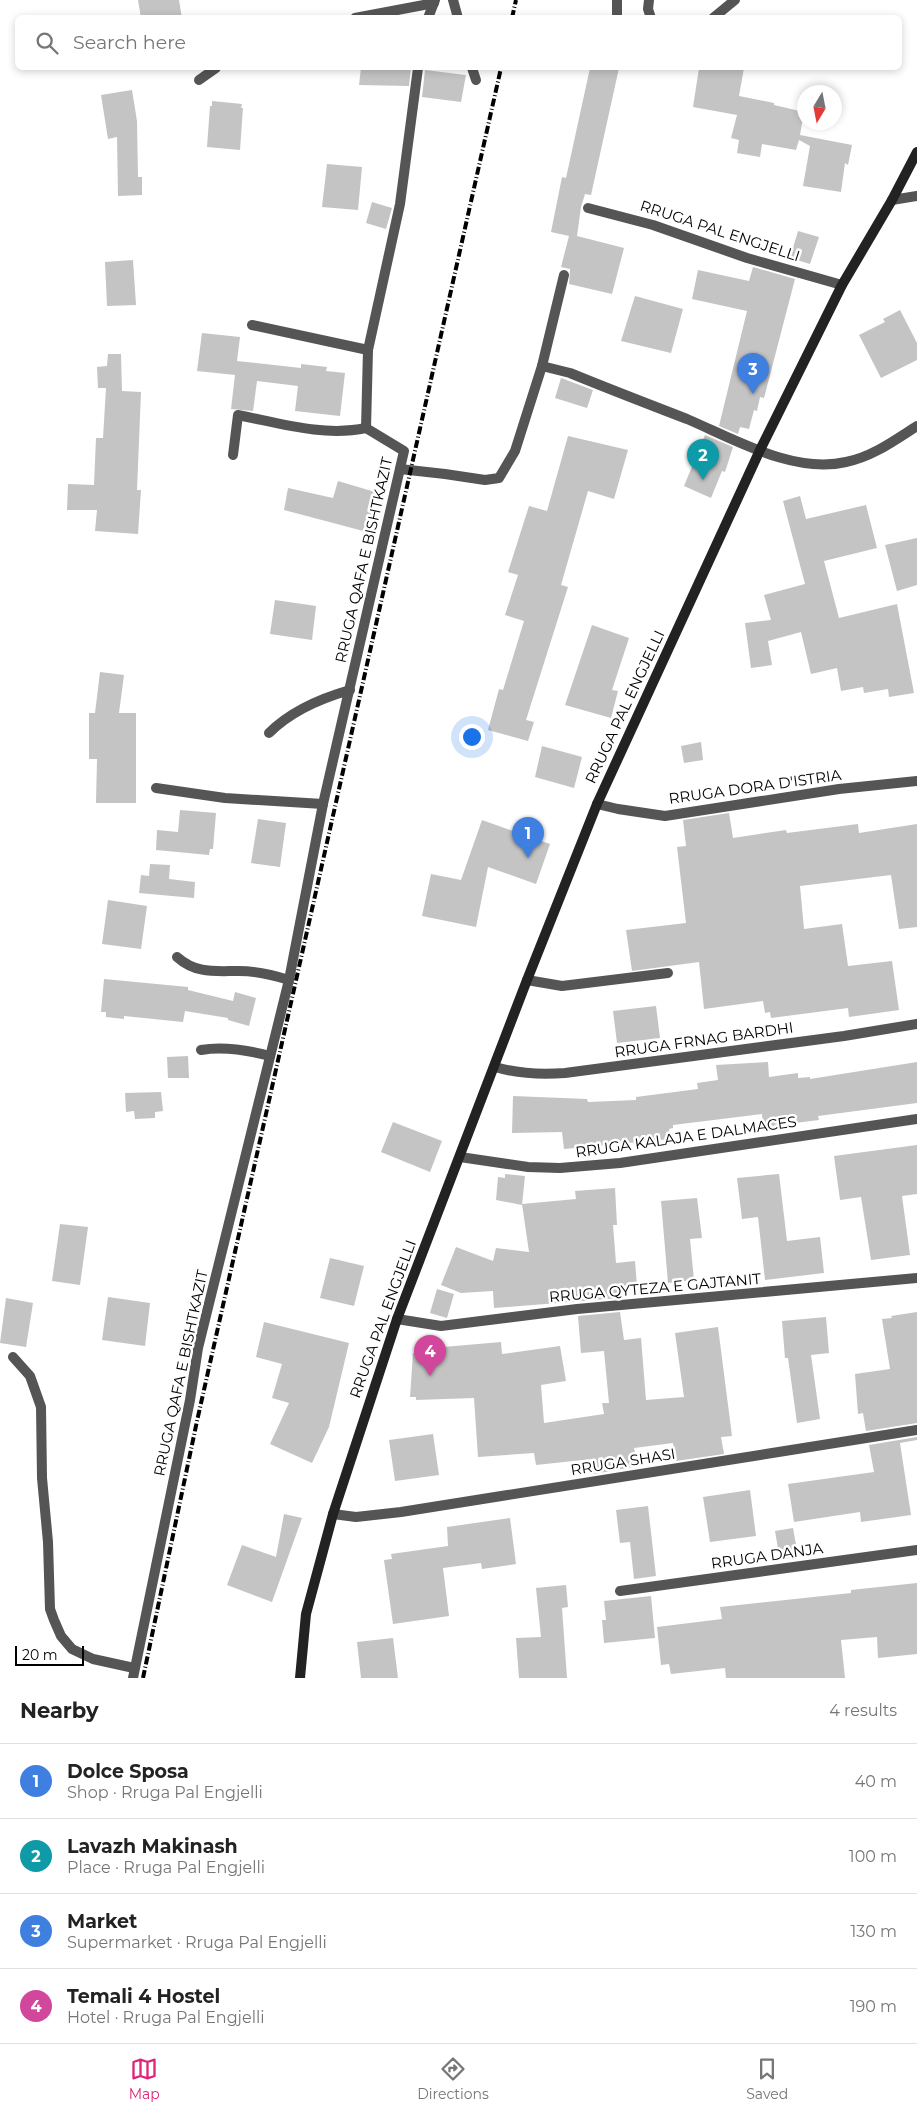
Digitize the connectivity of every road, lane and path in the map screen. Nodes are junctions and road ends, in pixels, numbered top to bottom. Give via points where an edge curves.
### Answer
1 (453, 0) edge
2 (617, 0) edge
3 (649, 0) edge
4 (734, 0) edge
5 (434, 1) edge
6 (369, 15) edge
7 (429, 15) edge
8 (457, 15) edge
9 (617, 15) edge
10 (650, 15) edge
11 (716, 15) edge
12 (213, 70) edge
13 (418, 70) edge
14 (473, 70) edge
15 (200, 80) dead end
16 (476, 80) dead end
17 (917, 152) edge
18 (917, 196) edge
19 (892, 200) junction
20 (588, 208) dead end
21 (564, 275) dead end
22 (842, 285) junction
23 (252, 325) dead end
24 (368, 350) junction
25 (542, 366) junction
26 (917, 426) edge
27 (366, 428) junction
28 (760, 450) junction
29 (233, 455) dead end
30 (400, 470) junction
31 (350, 690) junction
32 (269, 733) dead end
33 (917, 781) edge
34 (156, 788) dead end
35 (323, 804) junction
36 (597, 804) junction
37 (177, 957) dead end
38 (668, 973) dead end
39 (289, 980) junction
40 (527, 980) junction
41 (917, 1024) edge
42 (201, 1050) dead end
43 (270, 1056) junction
44 (495, 1067) junction
45 (917, 1120) edge
46 (460, 1156) junction
47 (917, 1278) edge
48 (397, 1319) junction
49 (13, 1357) dead end
50 (917, 1430) edge
51 (333, 1514) junction
52 (917, 1550) edge
53 (620, 1591) dead end
54 (134, 1673) edge
55 (300, 1678) edge

1 - 8 street
2 - 9 street
3 - 10 street
4 - 11 street
5 - 6 street
5 - 7 street
12 - 15 street
13 - 24 street via 400,204
14 - 16 street
17 - 19 main road, RRUGA PAL ENGJELLI
18 - 19 street
19 - 22 main road, RRUGA PAL ENGJELLI
20 - 22 street, RRUGA PAL ENGJELLI via 654,224 748,258
21 - 25 street
22 - 28 main road, RRUGA PAL ENGJELLI
23 - 24 street
24 - 27 street
25 - 28 street via 570,373
25 - 30 street via 515,451 499,478 485,480
26 - 28 street via 873,452 845,463 799,462
27 - 29 street via 326,431 238,415
27 - 30 street, RRUGA QAFA E BISHTKAZIT via 404,451
28 - 36 main road, RRUGA PAL ENGJELLI
30 - 31 street, RRUGA QAFA E BISHTKAZIT
31 - 32 street via 316,702
31 - 35 street, RRUGA QAFA E BISHTKAZIT
33 - 36 street, RRUGA DORA D'ISTRIA via 839,789 665,816
34 - 35 street via 233,799
35 - 39 street, RRUGA QAFA E BISHTKAZIT
36 - 40 main road, RRUGA PAL ENGJELLI
37 - 39 street via 196,969 240,971
38 - 40 street via 562,986
39 - 43 street, RRUGA QAFA E BISHTKAZIT
40 - 44 main road, RRUGA PAL ENGJELLI
41 - 44 street, RRUGA FRNAG BARDHI via 565,1073 534,1075
42 - 43 street via 232,1049
43 - 54 street, RRUGA QAFA E BISHTKAZIT via 198,1348
44 - 46 main road, RRUGA PAL ENGJELLI
45 - 46 street, RRUGA KALAJA E DALMACES via 578,1167 528,1167
46 - 48 main road, RRUGA PAL ENGJELLI
47 - 48 street, RRUGA QYTEZA E GAJTANIT via 576,1309 440,1326
48 - 51 main road, RRUGA PAL ENGJELLI
49 - 54 street, RRUGA QAFA E BISHTKAZIT via 30,1376 41,1407 42,1478 50,1608 54,1620 72,1649
50 - 51 street, RRUGA SHASI via 401,1512 356,1517
51 - 55 main road, RRUGA PAL ENGJELLI via 306,1614
52 - 53 street, RRUGA DANJA

